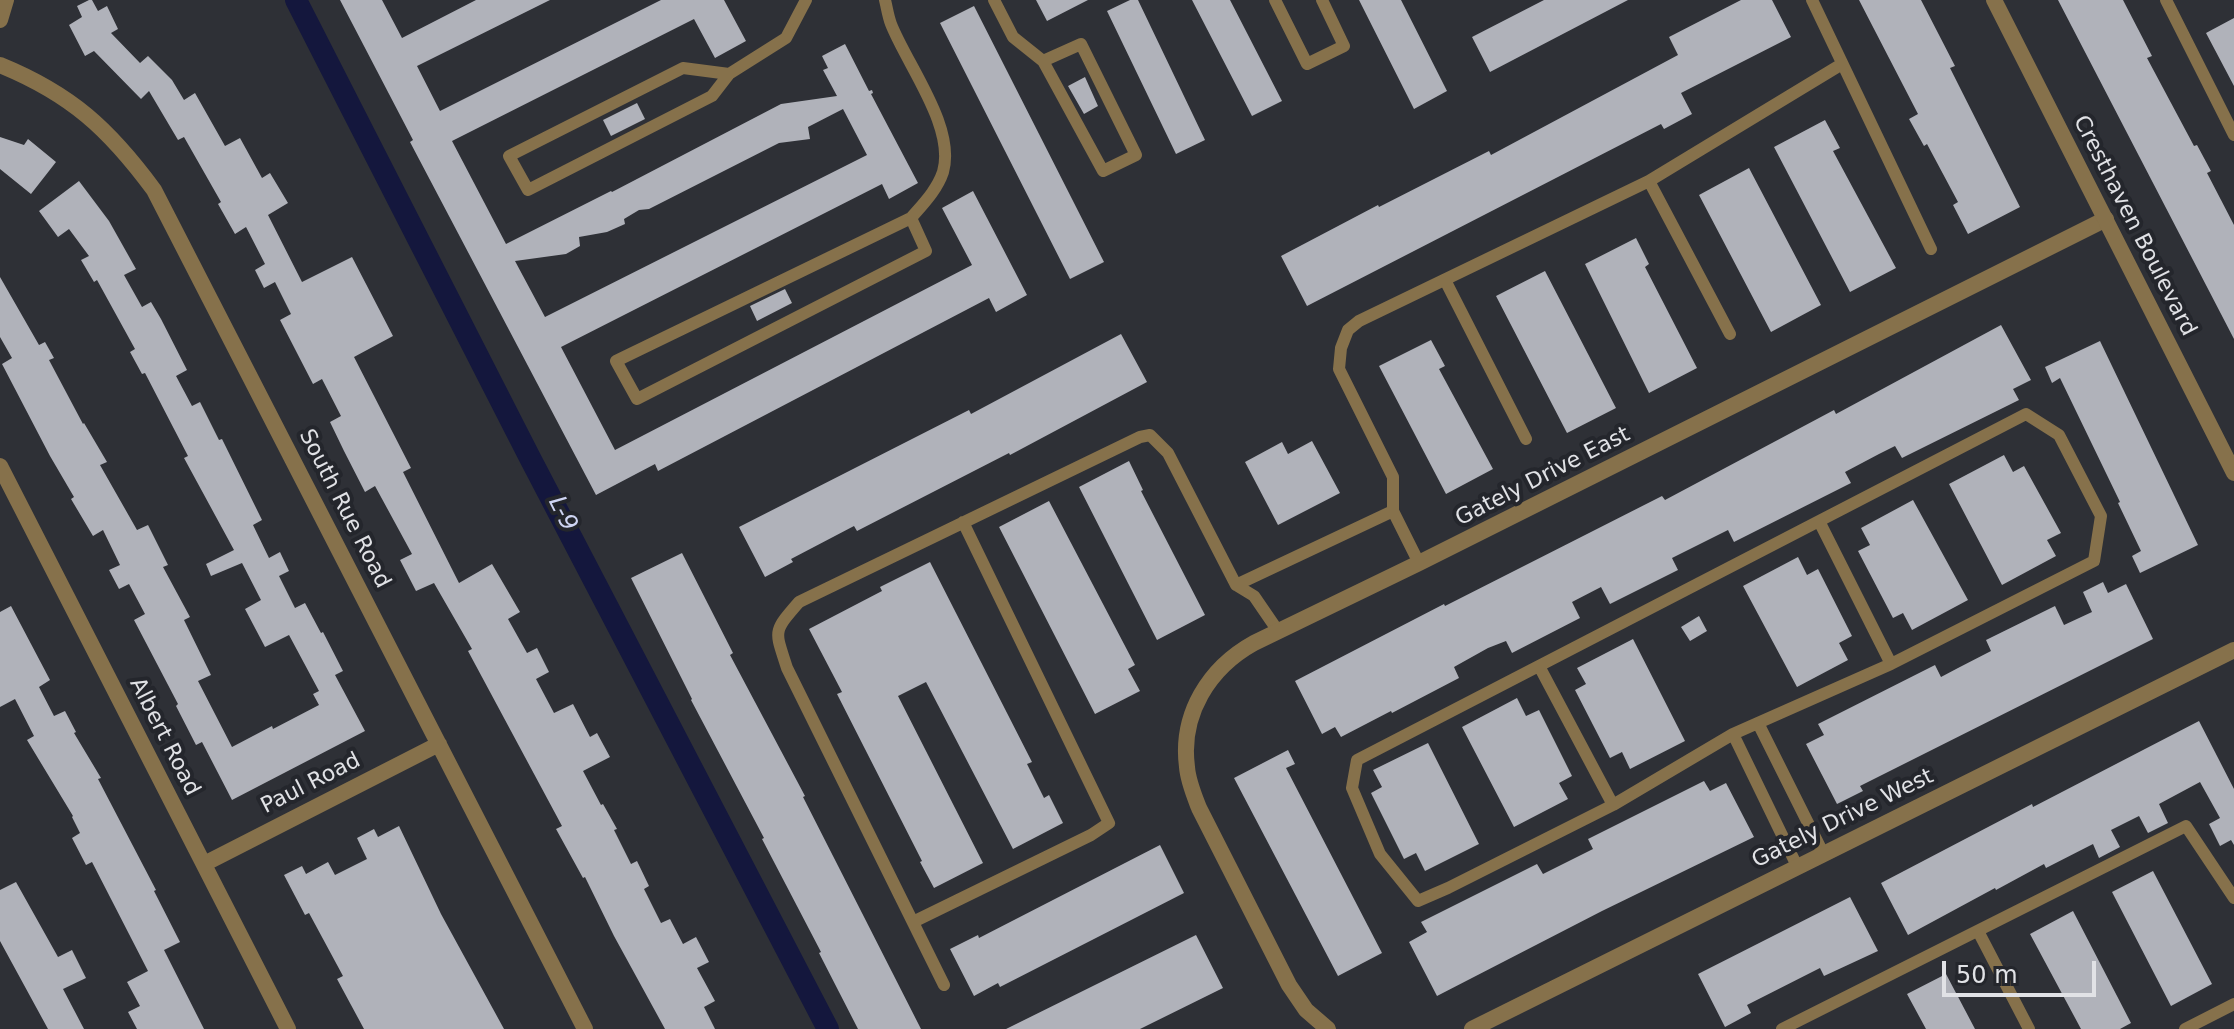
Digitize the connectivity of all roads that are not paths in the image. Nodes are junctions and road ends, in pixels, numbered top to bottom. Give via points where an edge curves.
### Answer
1 (6, 0) edge
2 (806, 0) edge
3 (885, 0) edge
4 (994, 0) edge
5 (1275, 0) edge
6 (1322, 0) edge
7 (1812, 0) edge
8 (1994, 0) edge
9 (2166, 0) edge
10 (0, 20) edge
11 (1043, 61) junction
12 (1842, 64) junction
13 (0, 65) edge
14 (729, 74) junction
15 (2234, 135) edge
16 (1649, 181) junction
17 (911, 218) junction
18 (2106, 219) junction
19 (1931, 249) dead end
20 (1445, 280) junction
21 (1730, 334) dead end
22 (1526, 439) dead end
23 (0, 466) edge
24 (2234, 473) edge
25 (1393, 511) junction
26 (1819, 521) junction
27 (963, 522) junction
28 (1419, 563) junction
29 (1236, 585) junction
30 (1278, 631) junction
31 (2234, 650) edge
32 (1891, 664) junction
33 (1539, 666) junction
34 (1758, 723) junction
35 (1733, 734) junction
36 (439, 744) junction
37 (1613, 805) junction
38 (1823, 853) junction
39 (204, 864) junction
40 (1797, 866) junction
41 (2234, 898) edge
42 (913, 922) junction
43 (1978, 931) junction
44 (944, 985) dead end
45 (2234, 1004) edge
46 (288, 1029) edge
47 (585, 1029) edge
48 (1328, 1029) edge
49 (1472, 1029) edge
50 (1782, 1029) edge
51 (2029, 1029) edge
52 (2185, 1029) edge

1 - 10 street
2 - 14 lane via 786,38
3 - 17 lane via 944,146 943,171
4 - 11 lane via 1013,37
5 - 6 lane via 1307,64 1344,46
7 - 12 lane
8 - 18 street, Cresthaven Boulevard
9 - 15 lane
11 - 11 lane via 1103,171 1136,155 1081,44
12 - 16 lane
12 - 19 lane
13 - 36 street, South Rue Road via 86,114 154,190
14 - 14 lane via 683,68 509,156 528,190 712,96
16 - 20 lane
16 - 21 lane
17 - 17 lane via 616,361 637,399 926,251
18 - 24 street, Cresthaven Boulevard
18 - 28 street, Gately Drive East
20 - 22 lane
20 - 25 lane via 1359,321 1348,330 1341,348 1339,369 1393,477
23 - 39 street, Albert Road
25 - 28 lane
25 - 29 lane
26 - 32 lane
26 - 32 lane via 2026,414 2059,435 2101,516 2094,561
26 - 33 lane
27 - 29 lane via 1150,435 1168,453
27 - 42 lane via 799,602 781,622 777,636 787,668
27 - 42 lane via 1109,823
28 - 30 street, Gately Drive East
29 - 30 lane via 1254,596
30 - 48 street, Gately Drive East via 1217,670 1189,723 1186,753 1199,808 1289,985
31 - 38 street, Gately Drive West
32 - 34 lane
33 - 37 lane
33 - 37 lane via 1357,760 1352,788 1380,854 1418,901
34 - 35 lane
34 - 38 lane
35 - 37 lane
35 - 40 lane
36 - 39 street, Paul Road
36 - 47 street, South Rue Road
38 - 40 street, Gately Drive West
39 - 46 street, Albert Road
40 - 49 street, Gately Drive West
41 - 43 lane via 2186,826
42 - 44 lane
43 - 50 lane
43 - 51 lane
45 - 52 lane

